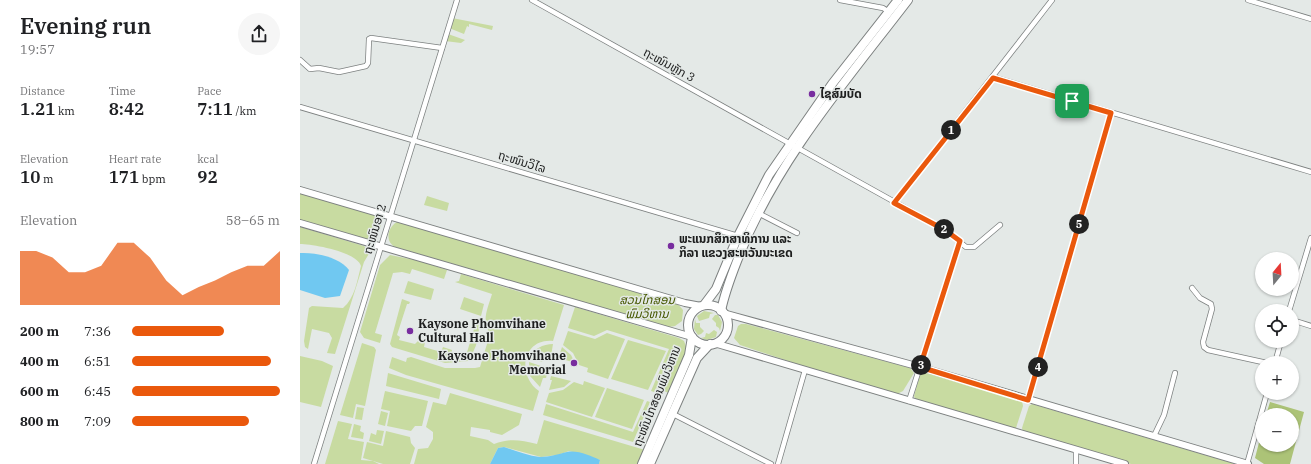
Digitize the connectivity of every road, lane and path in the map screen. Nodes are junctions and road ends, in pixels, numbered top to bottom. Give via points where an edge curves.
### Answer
1 (457, 0) edge
2 (532, 0) edge
3 (840, 0) edge
4 (898, 0) edge
5 (908, 0) edge
6 (1052, 0) edge
7 (1248, 0) edge
8 (889, 12) junction
9 (1311, 19) edge
10 (442, 48) junction
11 (857, 59) junction
12 (300, 60) edge
13 (993, 78) junction
14 (300, 107) edge
15 (1111, 113) junction
16 (413, 140) junction
17 (792, 146) junction
18 (1311, 172) edge
19 (300, 190) edge
20 (894, 203) junction
21 (758, 213) junction
22 (390, 217) junction
23 (300, 223) edge
24 (1000, 225) dead end
25 (797, 232) dead end
26 (738, 236) junction
27 (1311, 238) edge
28 (960, 241) junction
29 (380, 245) junction
30 (1192, 288) dead end
31 (1291, 304) edge
32 (703, 306) junction
33 (722, 312) junction
34 (1299, 322) edge
35 (1311, 326) edge
36 (692, 337) junction
37 (712, 344) junction
38 (1255, 360) edge
39 (920, 367) junction
40 (805, 370) junction
41 (1175, 373) dead end
42 (1028, 400) junction
43 (1265, 400) edge
44 (909, 401) junction
45 (673, 407) junction
46 (1154, 436) junction
47 (1076, 450) junction
48 (314, 464) edge
49 (642, 464) edge
50 (650, 464) edge
51 (771, 464) edge
52 (778, 464) edge
53 (1076, 464) edge
54 (1125, 464) edge
55 (1247, 464) edge

1 - 10 street, ຖະໜົນອາ 2
2 - 17 street, ຖະໜົນຫຼັກ 3
3 - 8 street via 883,8
4 - 8 highway
5 - 11 highway
6 - 13 street
7 - 9 street
8 - 11 highway
10 - 12 street via 371,38 366,66 336,72 307,68
10 - 16 street, ຖະໜົນອາ 2
11 - 17 highway
13 - 15 street
13 - 20 street
14 - 16 street, ຖະໜົນວິໄລ
15 - 18 street
15 - 42 street
16 - 22 street, ຖະໜົນອາ 2
16 - 26 street, ຖະໜົນວິໄລ
17 - 20 street, ຖະໜົນຫຼັກ 3
17 - 21 highway
17 - 26 highway via 769,175
19 - 22 street
20 - 28 street, ຖະໜົນຫຼັກ 3 via 945,230
21 - 25 street
21 - 33 highway via 725,293
22 - 29 street, ຖະໜົນອາ 2
22 - 32 street via 678,301
23 - 29 street
24 - 28 street via 974,247 966,247
26 - 32 highway via 716,290
27 - 31 street
28 - 39 street
29 - 36 street
29 - 48 street, ຖະໜົນອາ 2
30 - 38 street via 1200,298 1211,304 1204,347
32 - 33 highway via 712,306
32 - 36 highway via 695,310 689,319 688,327
33 - 37 highway via 727,323 726,330 723,337
33 - 39 street
34 - 35 street
36 - 37 highway via 700,343
36 - 45 highway, ຖະໜົນໄກສອນພົມວິຫານ
37 - 40 street
37 - 45 highway, ຖະໜົນໄກສອນພົມວິຫານ via 697,358
39 - 42 street
39 - 44 street
40 - 44 street
40 - 52 street
41 - 46 street via 1164,415
42 - 46 street
43 - 55 street
44 - 47 street
45 - 49 highway, ຖະໜົນໄກສອນພົມວິຫານ
45 - 50 highway, ຖະໜົນໄກສອນພົມວິຫານ
45 - 51 street
46 - 55 street
47 - 53 street
47 - 54 street

